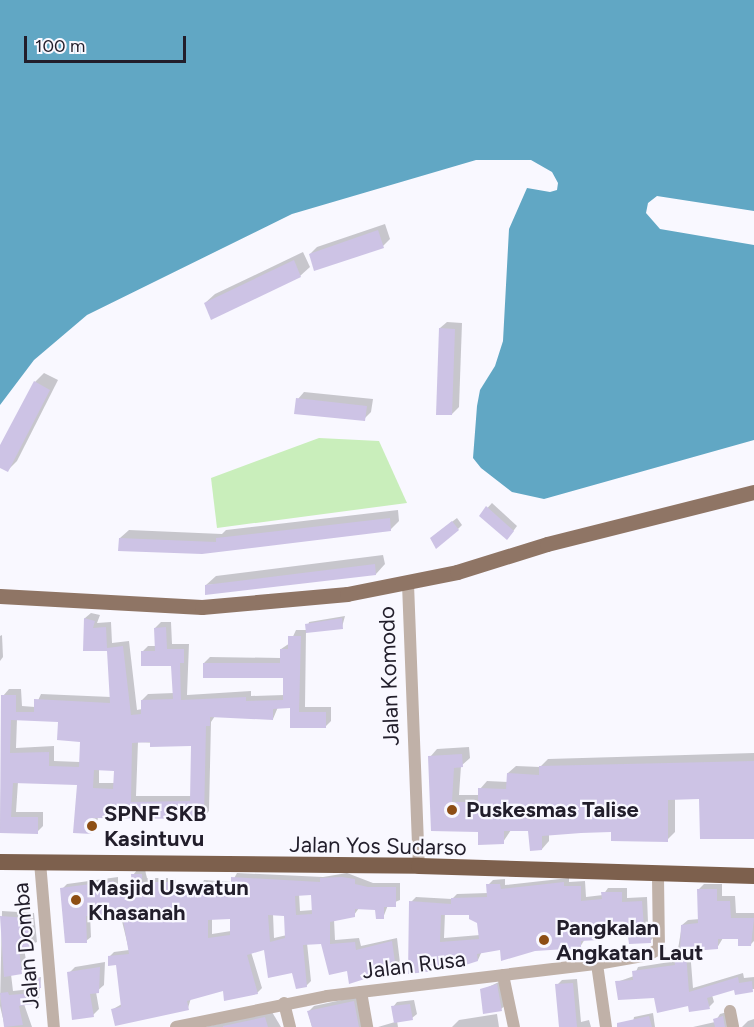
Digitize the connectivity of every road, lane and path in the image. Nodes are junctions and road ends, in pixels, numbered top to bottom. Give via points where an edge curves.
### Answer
1 (754, 492) edge
2 (408, 584) junction
3 (0, 596) edge
4 (0, 862) edge
5 (40, 862) junction
6 (419, 866) junction
7 (658, 875) junction
8 (754, 876) edge
9 (597, 964) junction
10 (503, 975) junction
11 (361, 992) junction
12 (284, 1003) junction
13 (730, 1011) dead end
14 (191, 1025) edge
15 (54, 1027) edge
16 (176, 1027) edge
17 (290, 1027) edge
18 (367, 1027) edge
19 (514, 1027) edge
20 (606, 1027) edge
21 (733, 1027) edge

1 - 2 main road
2 - 3 main road, Jalan Komodo via 232,606
2 - 6 street, Jalan Komodo
4 - 5 highway, Jalan Yos Sudarso
5 - 6 highway, Jalan Yos Sudarso
5 - 15 street, Jalan Domba
6 - 7 highway, Jalan Yos Sudarso
7 - 8 highway, Jalan Yos Sudarso
7 - 9 street, Jalan Rusa via 659,949 648,956
9 - 10 street, Jalan Rusa
9 - 20 street
10 - 11 street, Jalan Rusa
10 - 19 street
11 - 12 street, Jalan Rusa
11 - 18 street
12 - 14 street, Jalan Rusa
12 - 17 street
13 - 21 street
14 - 16 street, Jalan Rusa

